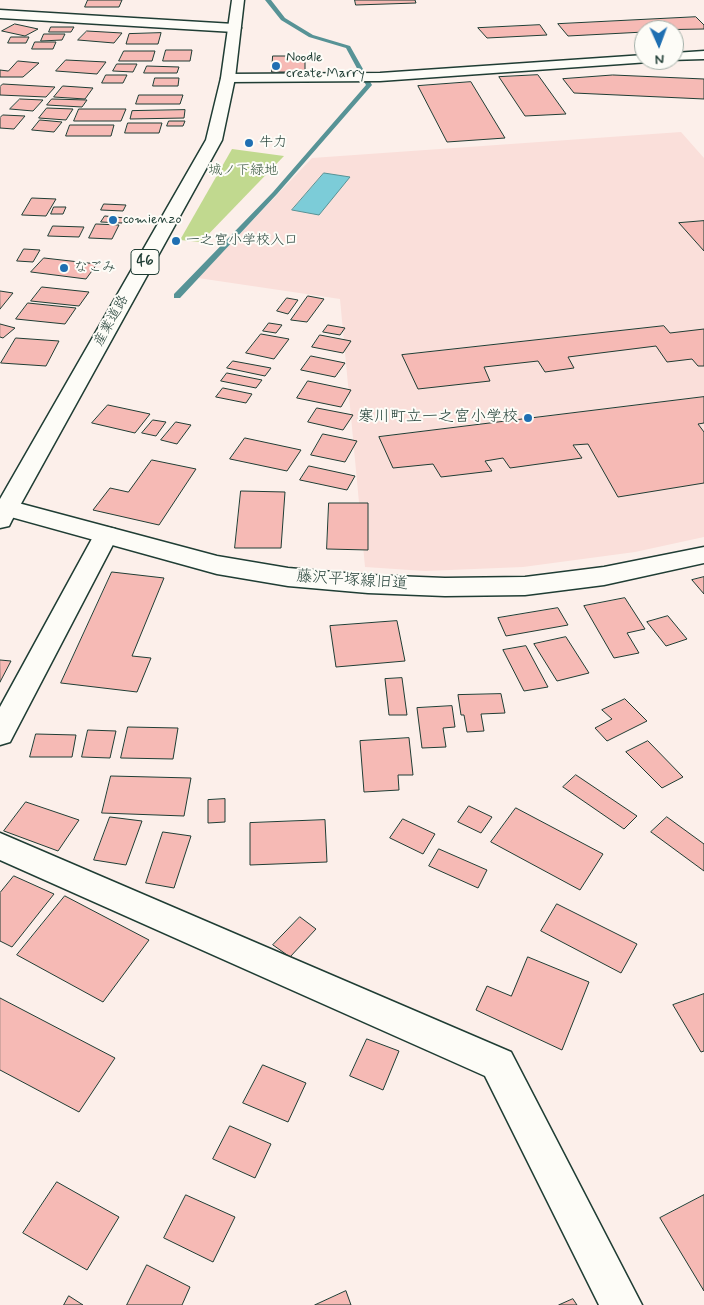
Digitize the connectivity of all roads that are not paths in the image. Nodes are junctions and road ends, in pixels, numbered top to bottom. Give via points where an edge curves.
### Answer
1 (238, 0) edge
2 (0, 14) edge
3 (234, 28) junction
4 (704, 56) edge
5 (684, 57) edge
6 (634, 61) edge
7 (228, 78) junction
8 (2, 512) edge
9 (106, 536) junction
10 (704, 555) edge
11 (0, 734) edge
12 (0, 846) edge
13 (621, 1305) edge

1 - 3 street, 産業道路 / 46
2 - 3 street
3 - 7 street, 産業道路 / 46
4 - 5 street
6 - 7 street via 380,77
7 - 8 street, 産業道路 / 46 via 214,140
8 - 9 street, 藤沢平塚線旧道
9 - 10 street, 藤沢平塚線旧道 via 218,565 288,577 445,587 525,586
9 - 11 street
12 - 13 street via 498,1064

